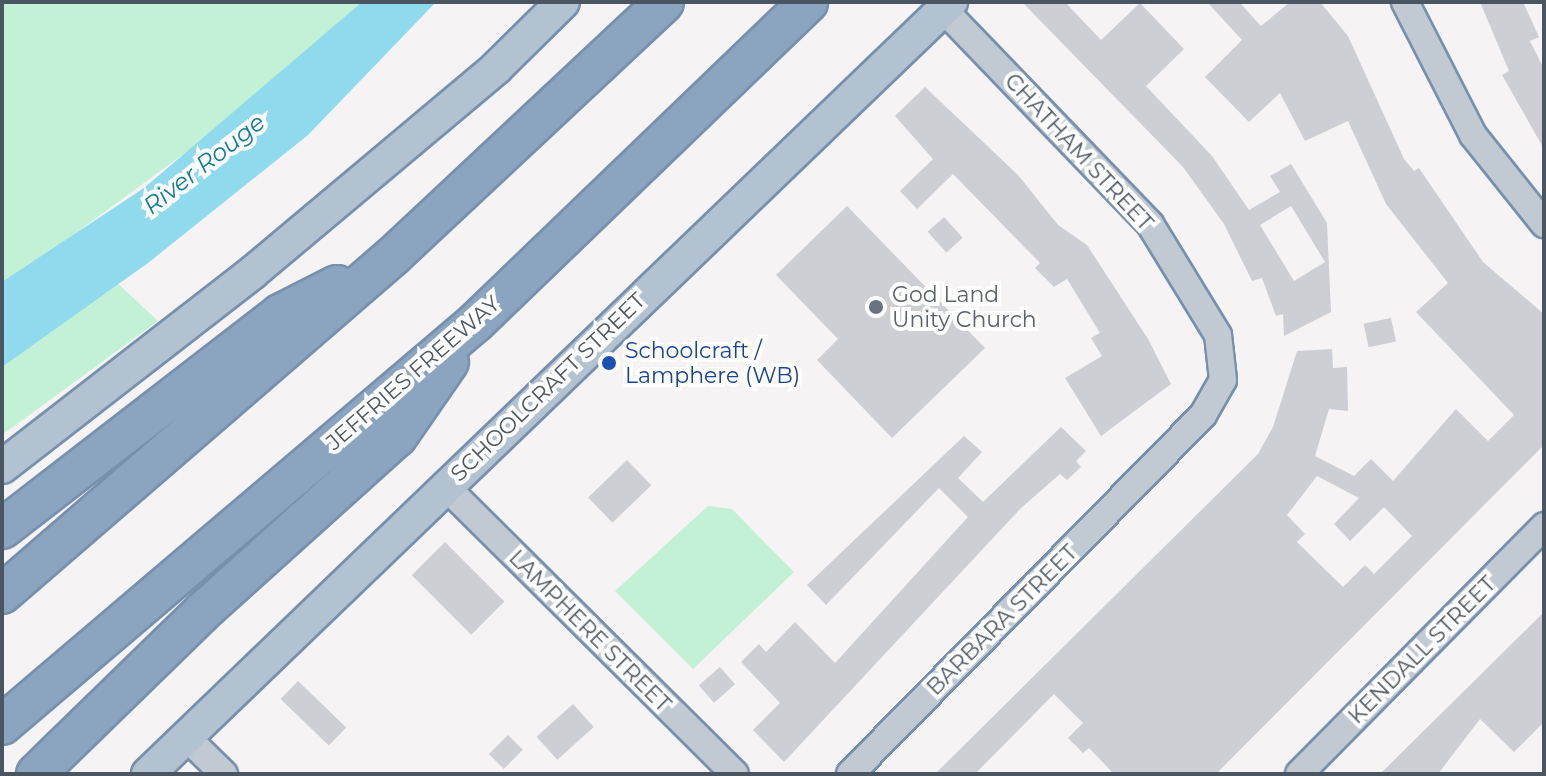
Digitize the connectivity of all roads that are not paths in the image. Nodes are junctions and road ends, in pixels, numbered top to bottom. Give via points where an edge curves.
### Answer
1 (563, 2) edge
2 (664, 2) edge
3 (808, 2) edge
4 (1405, 2) edge
5 (947, 6) edge
6 (1544, 224) edge
7 (393, 256) junction
8 (476, 322) junction
9 (2, 467) edge
10 (1153, 467) joint
11 (446, 487) junction
12 (1544, 526) edge
13 (2, 529) edge
14 (2, 594) edge
15 (2, 725) edge
16 (186, 737) junction
17 (36, 774) edge
18 (148, 774) edge
19 (224, 774) edge
20 (735, 774) edge
21 (850, 774) edge
22 (1299, 774) edge

1 - 9 main road via 496,68 252,273
2 - 7 highway
3 - 8 highway, JEFFRIES FREEWAY
4 - 6 street via 1473,135
5 - 10 street, CHATHAM STREET via 1150,224 1218,335 1224,359 1216,399
5 - 11 main road, SCHOOLCRAFT STREET
7 - 13 highway via 280,314
7 - 14 highway
8 - 15 highway, JEFFRIES FREEWAY
8 - 17 highway via 397,437 209,606
10 - 21 street, BARBARA STREET
11 - 16 main road, SCHOOLCRAFT STREET
11 - 20 street, LAMPHERE STREET
12 - 22 street, KENDALL STREET
16 - 18 main road, SCHOOLCRAFT STREET
16 - 19 street

